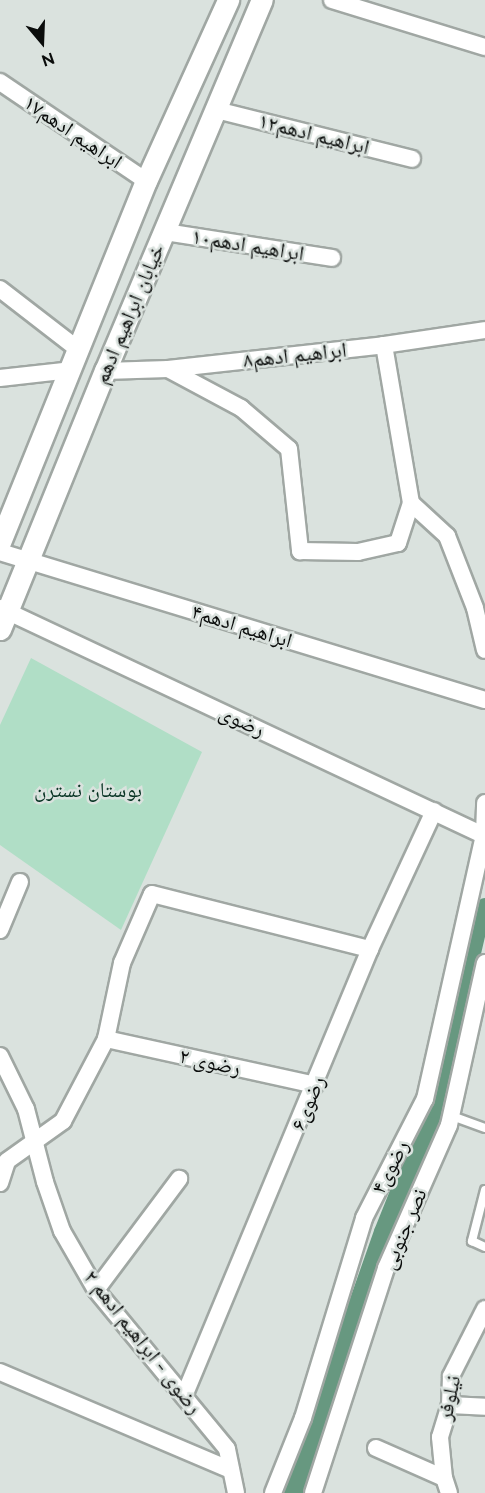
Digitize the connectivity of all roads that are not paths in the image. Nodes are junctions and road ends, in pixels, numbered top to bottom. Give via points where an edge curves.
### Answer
1 (228, 0) edge
2 (262, 0) edge
3 (332, 0) edge
4 (485, 46) edge
5 (0, 82) edge
6 (216, 110) junction
7 (412, 159) dead end
8 (146, 181) junction
9 (165, 232) junction
10 (332, 258) dead end
11 (0, 290) edge
12 (485, 330) edge
13 (384, 345) junction
14 (79, 350) junction
15 (168, 369) junction
16 (71, 370) junction
17 (105, 371) junction
18 (0, 378) edge
19 (411, 503) junction
20 (0, 542) edge
21 (0, 552) edge
22 (28, 561) junction
23 (2, 616) edge
24 (485, 650) edge
25 (485, 700) edge
26 (485, 803) edge
27 (434, 811) junction
28 (485, 835) edge
29 (20, 882) dead end
30 (0, 930) edge
31 (370, 950) junction
32 (485, 963) edge
33 (106, 1039) junction
34 (0, 1056) edge
35 (315, 1085) junction
36 (452, 1116) junction
37 (485, 1128) edge
38 (36, 1142) junction
39 (179, 1179) dead end
40 (0, 1183) edge
41 (485, 1190) edge
42 (485, 1247) edge
43 (96, 1290) junction
44 (485, 1309) edge
45 (0, 1372) edge
46 (184, 1396) junction
47 (450, 1404) junction
48 (485, 1407) edge
49 (376, 1448) dead end
50 (231, 1470) junction
51 (447, 1485) edge
52 (236, 1493) edge
53 (273, 1493) edge
54 (313, 1493) edge

1 - 8 street, خیابان ابراهیم ادهم
2 - 6 street, خیابان ابراهیم ادهم
3 - 4 street
5 - 8 street, ابراهیم ادهم۱۷
6 - 7 street, ابراهیم ادهم۱۲
6 - 9 street, خیابان ابراهیم ادهم
8 - 14 street, خیابان ابراهیم ادهم
9 - 10 street, ابراهیم ادهم۱۰
9 - 17 street, خیابان ابراهیم ادهم
11 - 14 street
12 - 13 street, ابراهیم ادهم۸
13 - 15 street, ابراهیم ادهم۸
13 - 19 street
14 - 16 street, خیابان ابراهیم ادهم
15 - 17 street, ابراهیم ادهم۸
15 - 19 street via 241,408 289,448 300,551 358,552 398,543
16 - 18 street
16 - 20 street, خیابان ابراهیم ادهم
17 - 22 street, خیابان ابراهیم ادهم
19 - 24 street via 447,536 475,608
21 - 22 street, ابراهیم ادهم۴
22 - 23 street, خیابان ابراهیم ادهم
22 - 25 street, ابراهیم ادهم۴
23 - 27 street, رضوی
26 - 28 street, رضوی۴
27 - 28 street, رضوی
27 - 31 street, رضوی۶
28 - 53 street, رضوی۴ via 425,1099 364,1218 303,1418
29 - 30 street
31 - 33 street via 152,894 122,963
31 - 35 street, رضوی۶
32 - 36 street, نصر جنوبی
33 - 35 street, رضوی ۲
33 - 38 street via 63,1121
34 - 38 street, رضوی - ابراهیم ادهم ۲ via 26,1109
35 - 46 street, رضوی۶
36 - 37 lane
36 - 54 street, نصر جنوبی via 386,1268
38 - 40 street via 7,1161
38 - 43 street, رضوی - ابراهیم ادهم ۲ via 62,1231
39 - 43 street
41 - 42 lane via 472,1241
43 - 46 street, رضوی - ابراهیم ادهم ۲
44 - 47 street, نیلوفر via 451,1376
45 - 50 street
46 - 50 street, رضوی - ابراهیم ادهم ۲ via 227,1449
47 - 48 street
47 - 51 street, نیلوفر via 440,1437
49 - 51 street
50 - 52 street, رضوی - ابراهیم ادهم ۲

